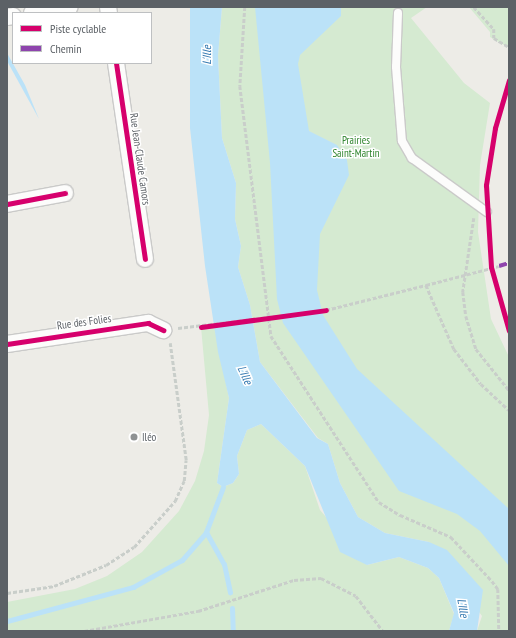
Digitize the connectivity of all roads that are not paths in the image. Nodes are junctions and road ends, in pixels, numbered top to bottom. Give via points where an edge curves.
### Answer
1 (70, 7) edge
2 (38, 12) edge
3 (398, 13) dead end
4 (116, 64) edge
5 (65, 193) dead end
6 (7, 204) edge
7 (487, 212) dead end
8 (145, 258) dead end
9 (162, 330) road end
10 (7, 344) edge

1 - 2 street
3 - 7 lane via 396,67 402,141 412,158
4 - 8 street, Rue Jean-Claude Camors
5 - 6 street
9 - 10 street, Rue des Folies via 148,323

